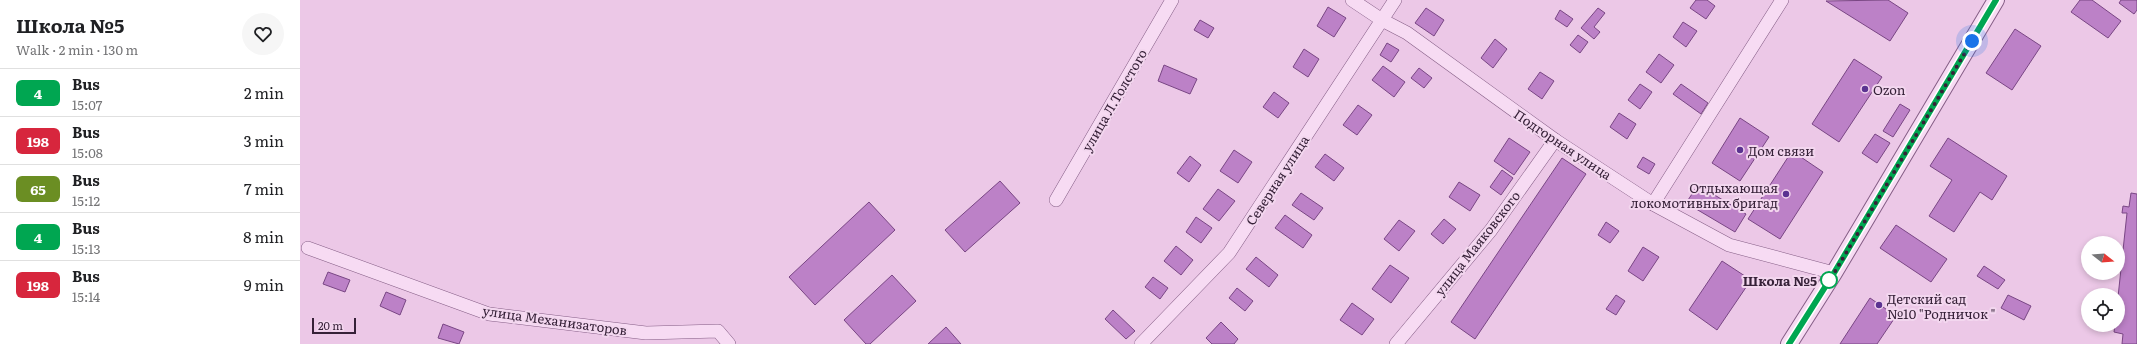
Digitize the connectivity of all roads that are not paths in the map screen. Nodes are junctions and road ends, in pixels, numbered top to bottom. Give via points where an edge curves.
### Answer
1 (1172, 0) edge
2 (1352, 0) edge
3 (1395, 0) edge
4 (1782, 0) edge
5 (1996, 0) edge
6 (1382, 20) junction
7 (1555, 140) junction
8 (1056, 200) dead end
9 (1653, 204) junction
10 (308, 248) dead end
11 (1834, 273) junction
12 (729, 344) edge
13 (1141, 344) edge
14 (1396, 344) edge
15 (1789, 344) edge

1 - 8 street, улица Л.Толстого
2 - 6 street, Подгорная улица
3 - 6 street, Северная улица
4 - 9 street
5 - 11 street
6 - 7 street, Подгорная улица via 1407,33
6 - 13 street, Северная улица via 1229,253
7 - 9 street, Подгорная улица
7 - 14 street, улица Маяковского via 1491,230
9 - 11 street, Подгорная улица via 1729,245
10 - 12 street, улица Механизаторов via 489,314 646,333 718,331
11 - 15 street

